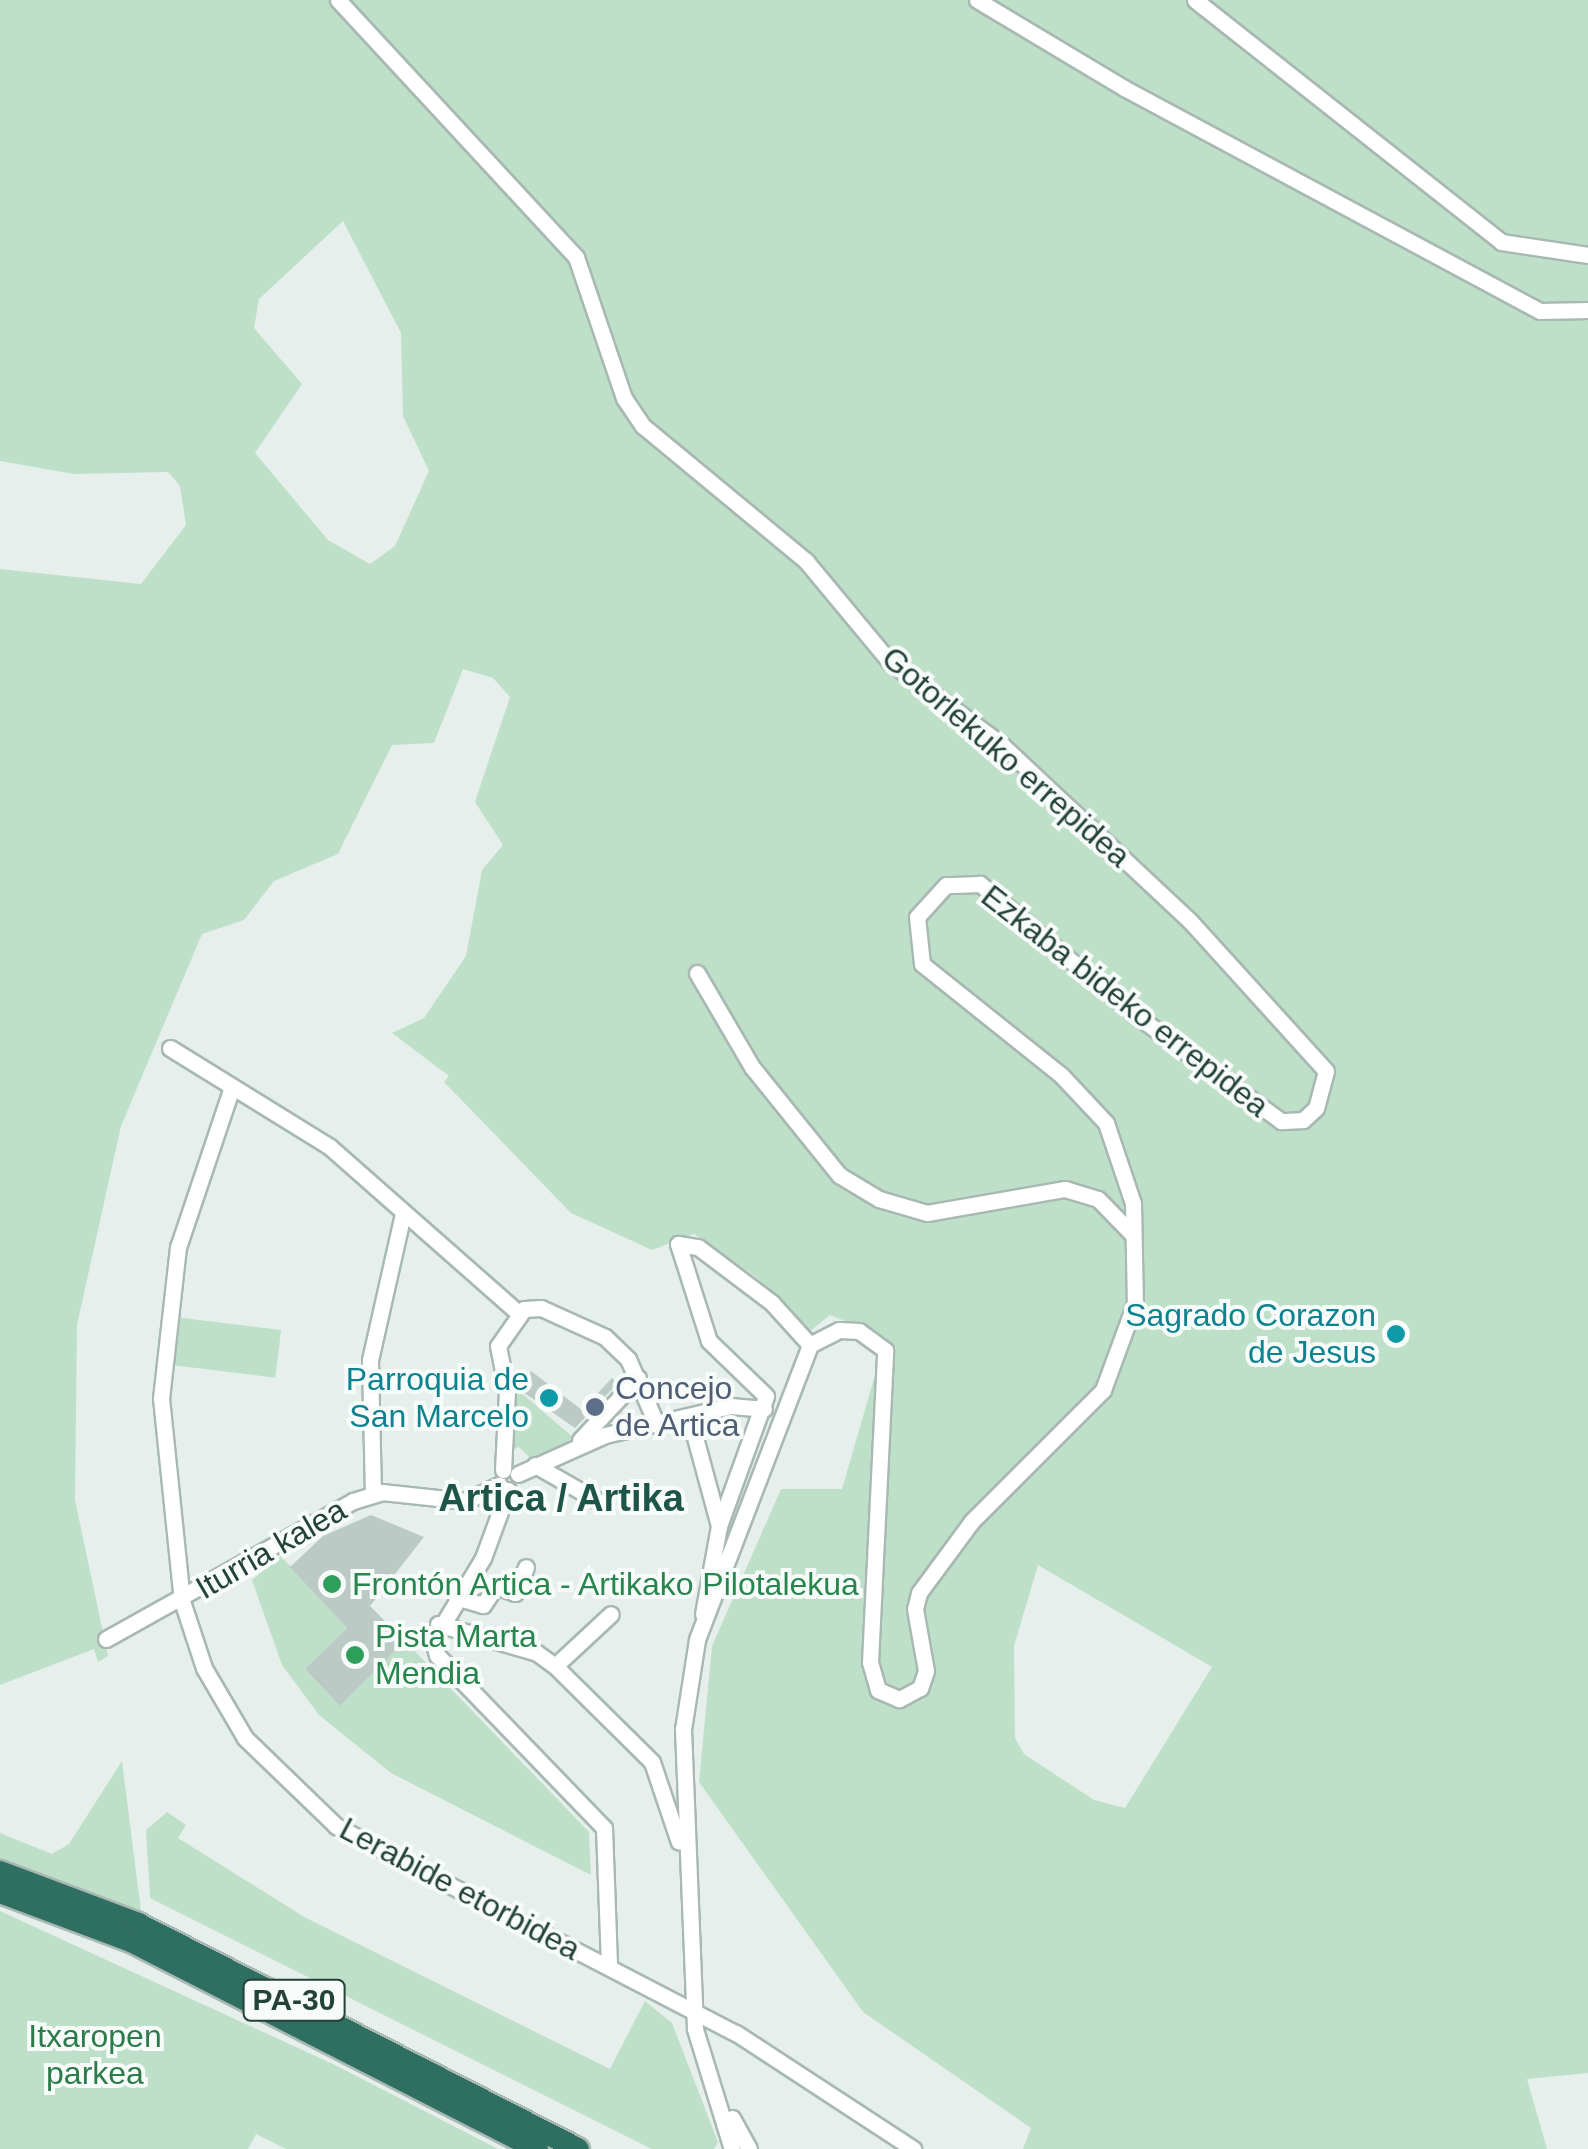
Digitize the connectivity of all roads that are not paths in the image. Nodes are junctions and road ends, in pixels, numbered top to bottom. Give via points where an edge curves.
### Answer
1 (338, 0) edge
2 (978, 0) edge
3 (1195, 0) edge
4 (1588, 255) edge
5 (1588, 310) edge
6 (1190, 921) joint
7 (697, 973) dead end
8 (170, 1048) dead end
9 (232, 1086) junction
10 (403, 1214) junction
11 (1133, 1235) junction
12 (518, 1313) junction
13 (810, 1344) junction
14 (638, 1378) junction
15 (764, 1408) junction
16 (690, 1419) junction
17 (658, 1425) junction
18 (578, 1442) junction
19 (535, 1465) junction
20 (507, 1480) junction
21 (373, 1494) junction
22 (596, 1500) dead end
23 (719, 1526) junction
24 (526, 1566) dead end
25 (456, 1597) junction
26 (182, 1601) junction
27 (611, 1614) dead end
28 (438, 1624) junction
29 (702, 1628) junction
30 (106, 1639) dead end
31 (555, 1666) junction
32 (683, 1855) junction
33 (0, 1872) edge
34 (0, 1892) edge
35 (609, 1967) junction
36 (695, 2012) junction
37 (712, 2083) junction
38 (537, 2149) edge
39 (578, 2149) edge
40 (732, 2149) edge
41 (750, 2149) edge
42 (913, 2149) edge

1 - 6 street, Gotorlekuko errepidea via 576,256 624,398 643,426 806,561 890,662 1002,745
2 - 5 street via 1124,88 1540,311
3 - 4 street via 1501,242
6 - 11 street, Ezkaba bideko errepidea via 1326,1071 1326,1092 1303,1120 1280,1121 1228,1086 980,884 946,885 916,917 922,964 1062,1075 1106,1122 1127,1175
7 - 11 street via 752,1067 839,1175 927,1214 1040,1190 1082,1192
8 - 9 street
9 - 10 street via 330,1147
9 - 26 street, Lerabide etorbidea via 189,1204 164,1340 166,1496
10 - 12 street
10 - 21 street via 370,1360
11 - 13 street, Ezkaba bideko errepidea via 1136,1303 1103,1390 972,1521 929,1577 914,1608 926,1671 920,1688 898,1699 878,1690 870,1662 885,1350 859,1331 839,1330
12 - 14 street via 541,1308 606,1337
12 - 20 street via 498,1346 507,1391
13 - 15 street via 772,1303 688,1240 678,1244 709,1341 758,1386
13 - 29 street
14 - 17 street
14 - 18 street
15 - 16 street via 731,1406
15 - 23 street
16 - 17 street
16 - 23 street
17 - 18 street
18 - 19 street, Iturria kalea
19 - 20 street, Iturria kalea
19 - 22 street
20 - 21 street, Iturria kalea via 466,1501
20 - 25 street via 483,1558
21 - 26 street, Iturria kalea
23 - 29 street
24 - 25 street via 515,1594 496,1586 483,1604
25 - 28 street
26 - 30 street, Iturria kalea
26 - 35 street, Lerabide etorbidea via 204,1668 235,1721 303,1800 404,1865
27 - 31 street
28 - 31 street via 536,1653
28 - 35 street via 437,1655 604,1828
29 - 32 street via 683,1729
31 - 32 street via 652,1762
32 - 36 street
33 - 39 highway, PA-30 via 138,1924
34 - 38 highway, PA-30 via 131,1941
35 - 36 street, Lerabide etorbidea
36 - 37 street
36 - 42 street, Lerabide etorbidea
37 - 40 street
37 - 41 street

